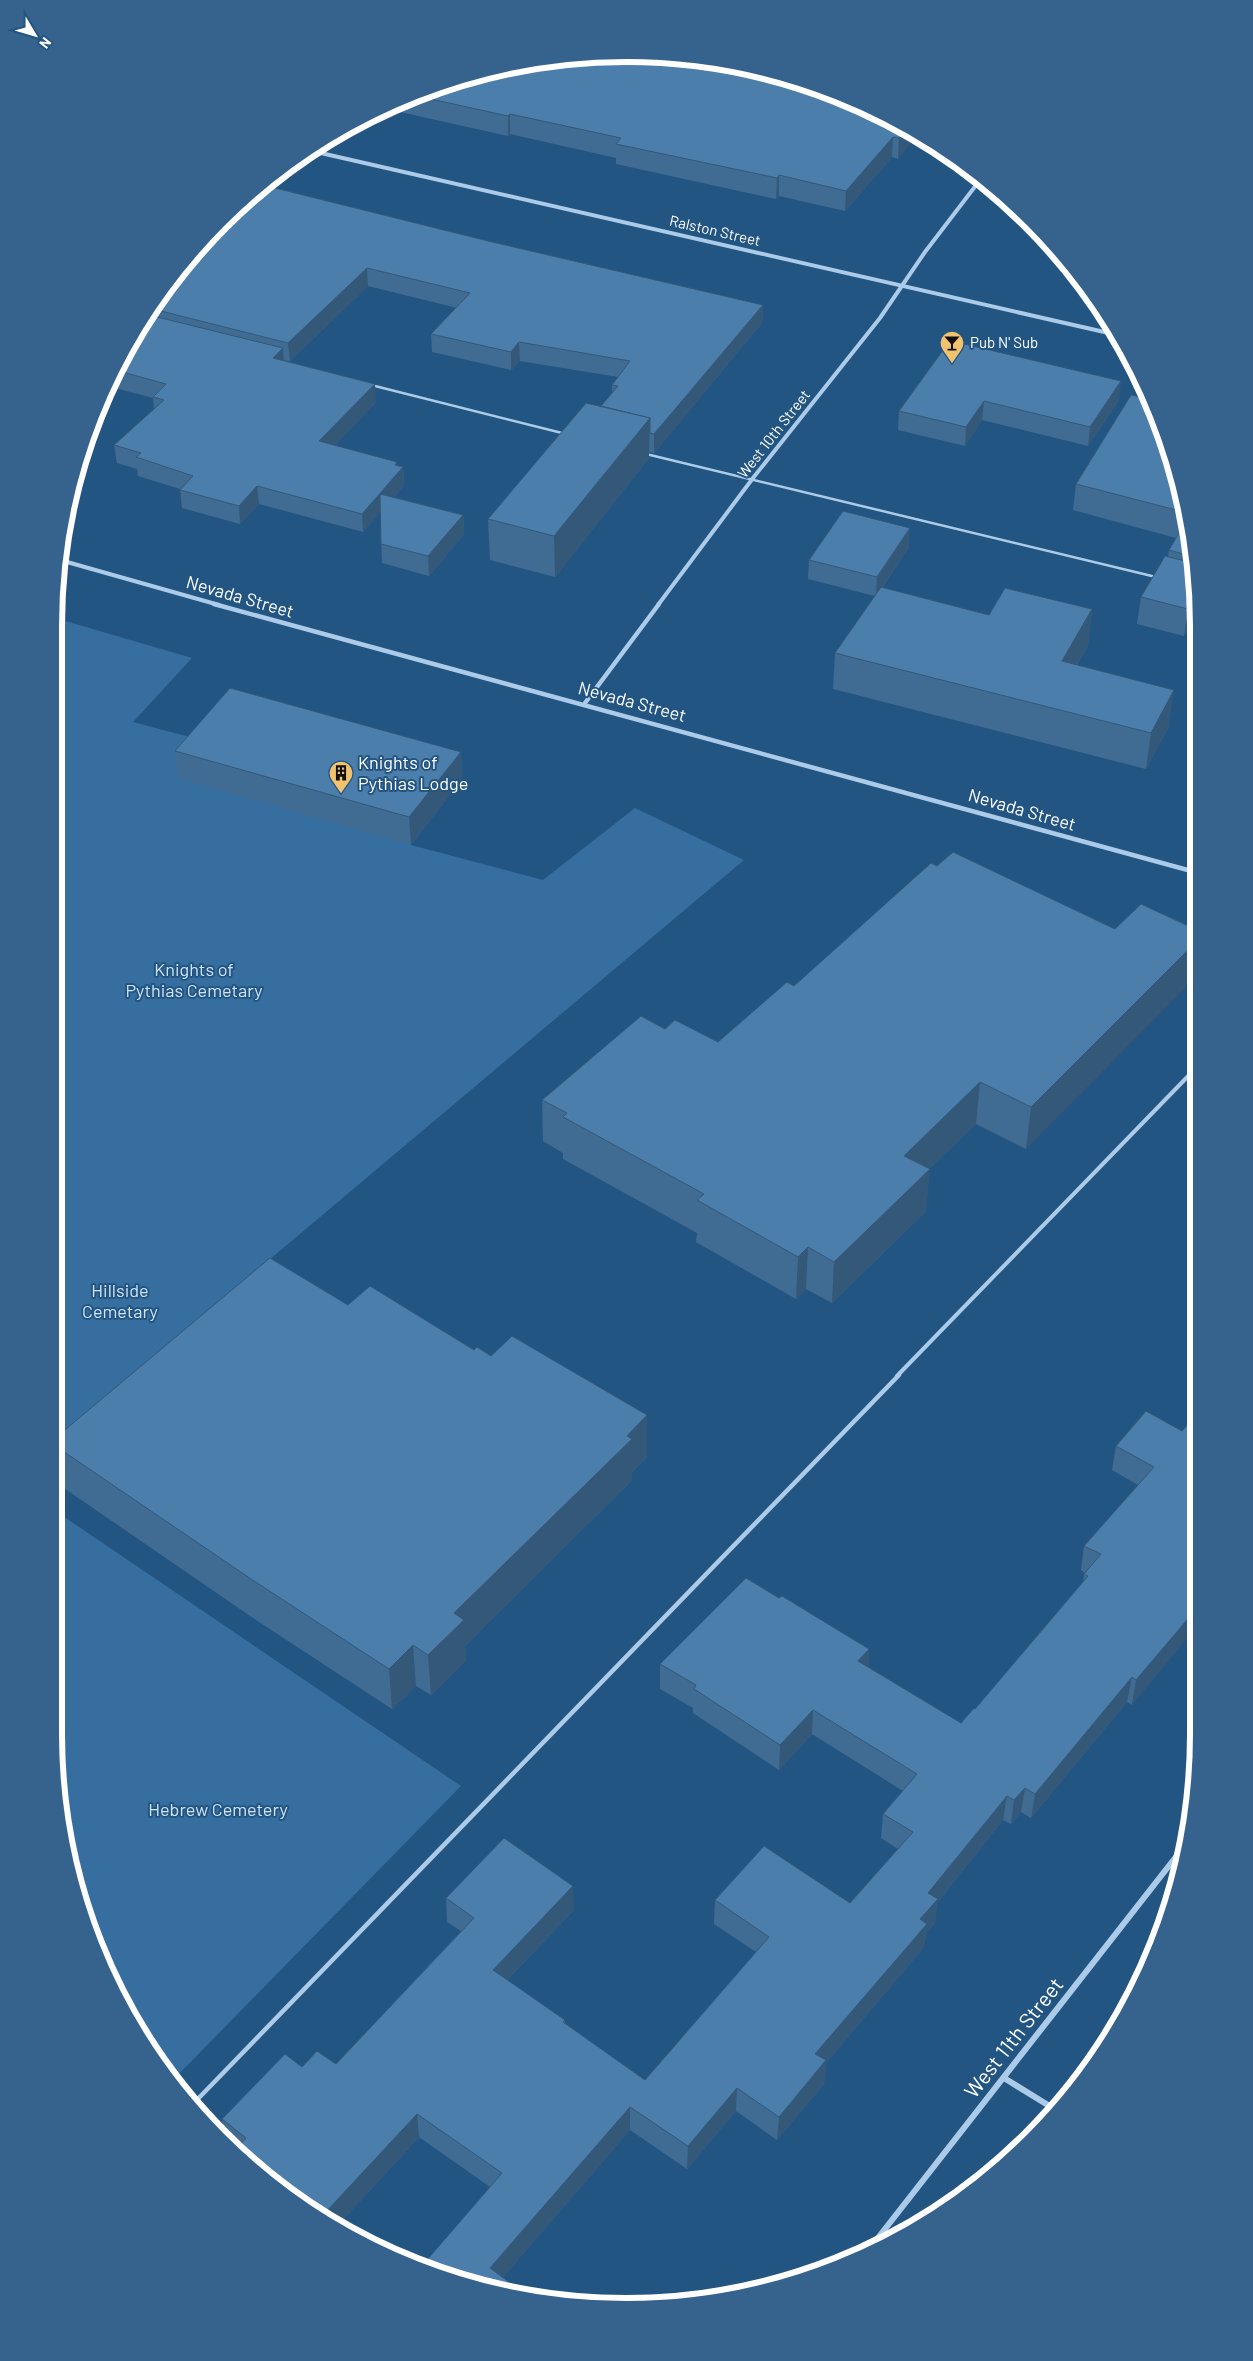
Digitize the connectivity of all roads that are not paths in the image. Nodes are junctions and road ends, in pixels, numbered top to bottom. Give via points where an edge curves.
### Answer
1 (321, 153) edge
2 (977, 184) edge
3 (901, 285) junction
4 (1108, 333) edge
5 (364, 383) edge
6 (566, 434) edge
7 (644, 453) edge
8 (753, 478) junction
9 (66, 562) edge
10 (1166, 580) edge
11 (584, 703) junction
12 (1190, 871) edge
13 (1190, 1074) edge
14 (1177, 1855) edge
15 (1004, 2078) junction
16 (197, 2100) edge
17 (1050, 2107) edge
18 (877, 2240) edge

1 - 3 street, Ralston Street
2 - 3 street, West 10th Street
3 - 4 street, Ralston Street
3 - 8 street, West 10th Street via 880,318
5 - 6 lane
7 - 8 lane
8 - 10 lane
8 - 11 street, West 10th Street
9 - 11 street, Nevada Street
11 - 12 street, Nevada Street
13 - 16 lane
14 - 15 street, West 11th Street
15 - 17 street
15 - 18 street, West 11th Street

